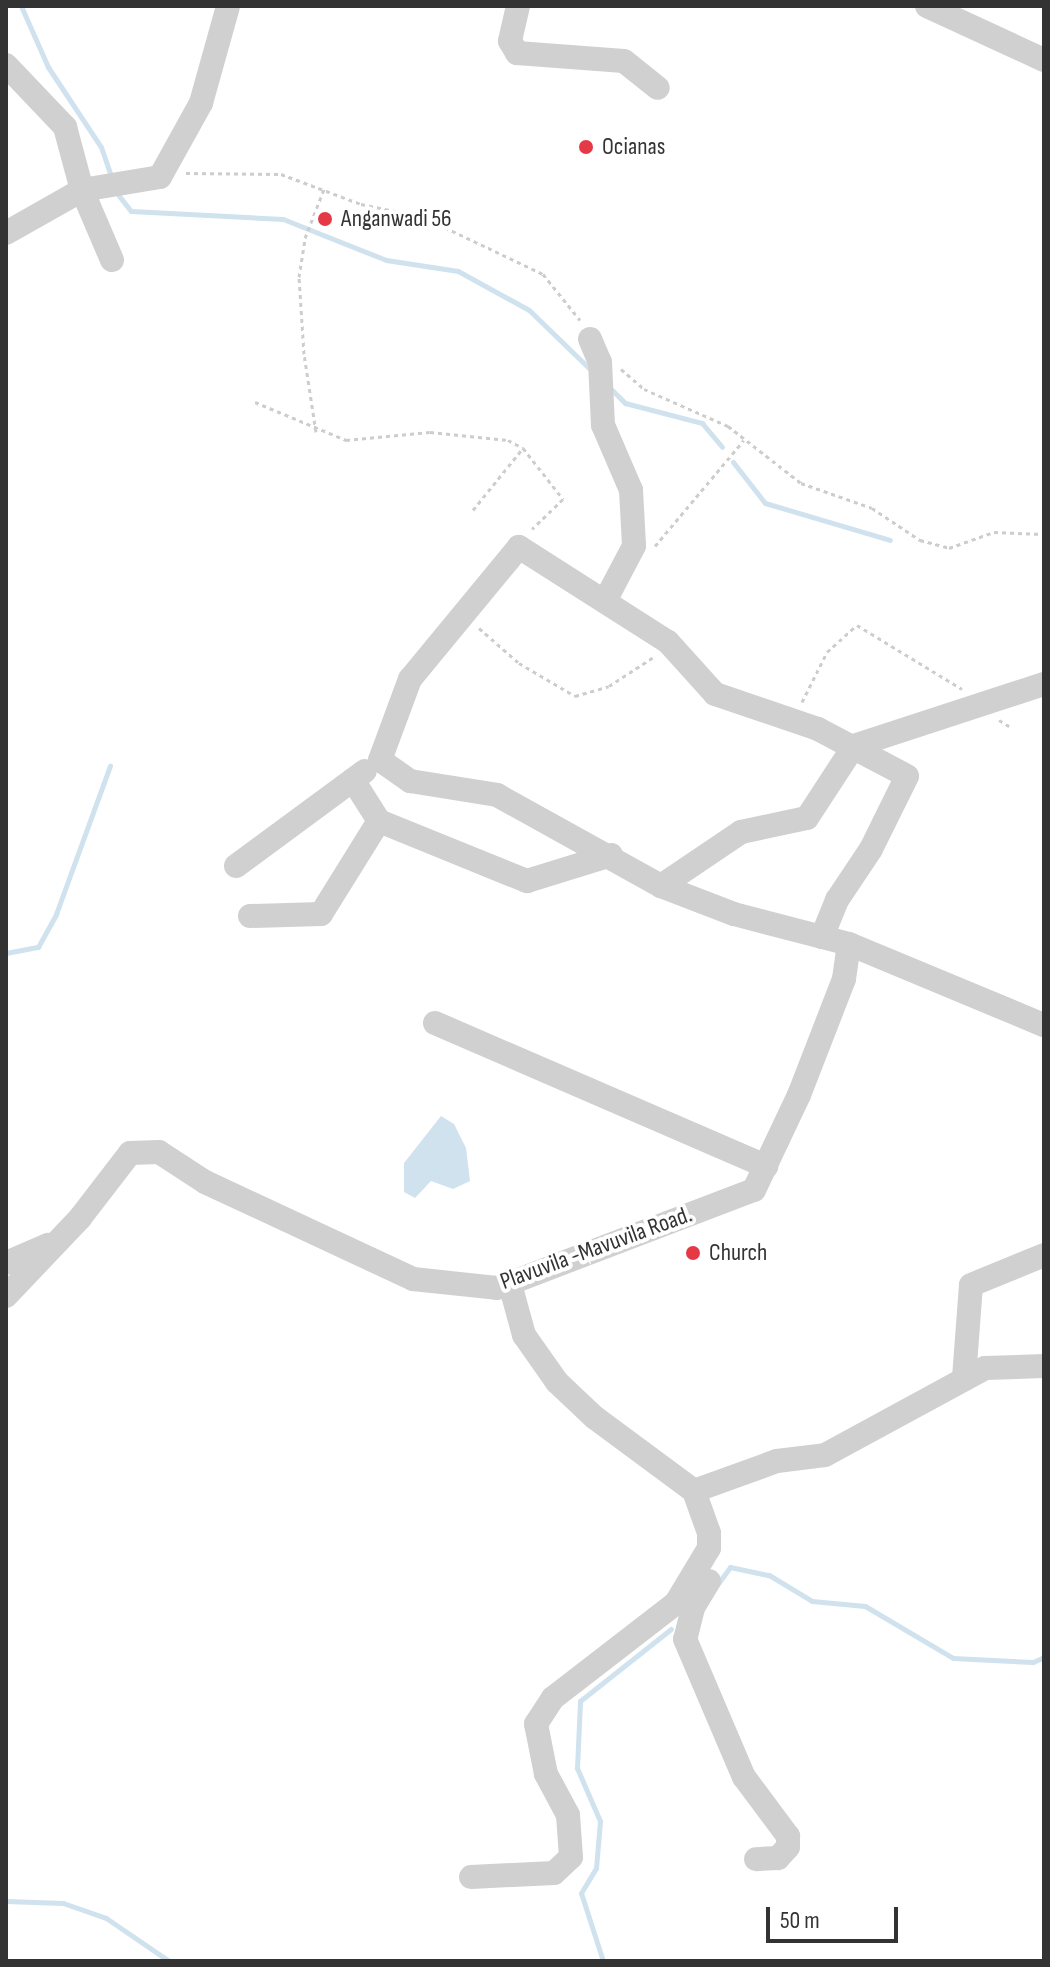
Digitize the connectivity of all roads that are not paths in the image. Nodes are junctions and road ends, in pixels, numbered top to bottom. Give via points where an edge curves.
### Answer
1 (228, 6) edge
2 (518, 6) edge
3 (927, 6) edge
4 (1044, 60) edge
5 (6, 65) edge
6 (658, 88) dead end
7 (105, 188) junction
8 (6, 233) edge
9 (112, 260) dead end
10 (590, 339) dead end
11 (606, 599) junction
12 (1044, 684) edge
13 (854, 746) junction
14 (380, 760) junction
15 (353, 780) junction
16 (379, 821) junction
17 (611, 855) junction
18 (236, 866) dead end
19 (661, 886) junction
20 (250, 916) dead end
21 (822, 937) junction
22 (849, 944) junction
23 (435, 1023) dead end
24 (1044, 1025) edge
25 (766, 1166) junction
26 (59, 1240) junction
27 (1044, 1255) edge
28 (6, 1263) edge
29 (507, 1291) junction
30 (6, 1296) edge
31 (1044, 1366) edge
32 (964, 1378) junction
33 (694, 1491) junction
34 (756, 1859) dead end
35 (471, 1877) dead end

1 - 7 street via 201,103 160,177
2 - 6 street via 510,41 517,53 624,61
3 - 4 street
5 - 7 street via 65,127
7 - 8 street
7 - 9 street
10 - 11 street via 602,376 603,425 631,490 634,546
11 - 13 street via 672,645 715,694
11 - 14 street via 519,547 410,679
12 - 13 street
13 - 19 street via 807,818 741,832
13 - 21 street via 908,778 837,900
14 - 15 street
14 - 17 street via 410,781 497,795
15 - 16 street
15 - 18 street
16 - 17 street via 527,881
16 - 20 street via 321,914
17 - 19 street
19 - 21 street via 734,914
21 - 22 street
22 - 24 street
22 - 25 street, Plavuvila -Mavuvila Road. via 844,979
23 - 25 street
25 - 29 street, Plavuvila -Mavuvila Road. via 754,1190
26 - 28 street
26 - 29 street, Plavuvila -Mavuvila Road. via 130,1153 159,1152 217,1189 413,1279
26 - 30 street, Plavuvila -Mavuvila Road.
27 - 32 street via 971,1285
29 - 33 street via 524,1335 557,1382 594,1417
31 - 32 street via 985,1368
32 - 33 street via 825,1455 777,1461
33 - 34 street via 708,1502 723,1548 690,1617 689,1651 744,1777 788,1836 788,1847 778,1858
33 - 35 street via 709,1533 709,1548 695,1579 676,1603 553,1698 536,1724 546,1774 568,1815 571,1857 554,1873

